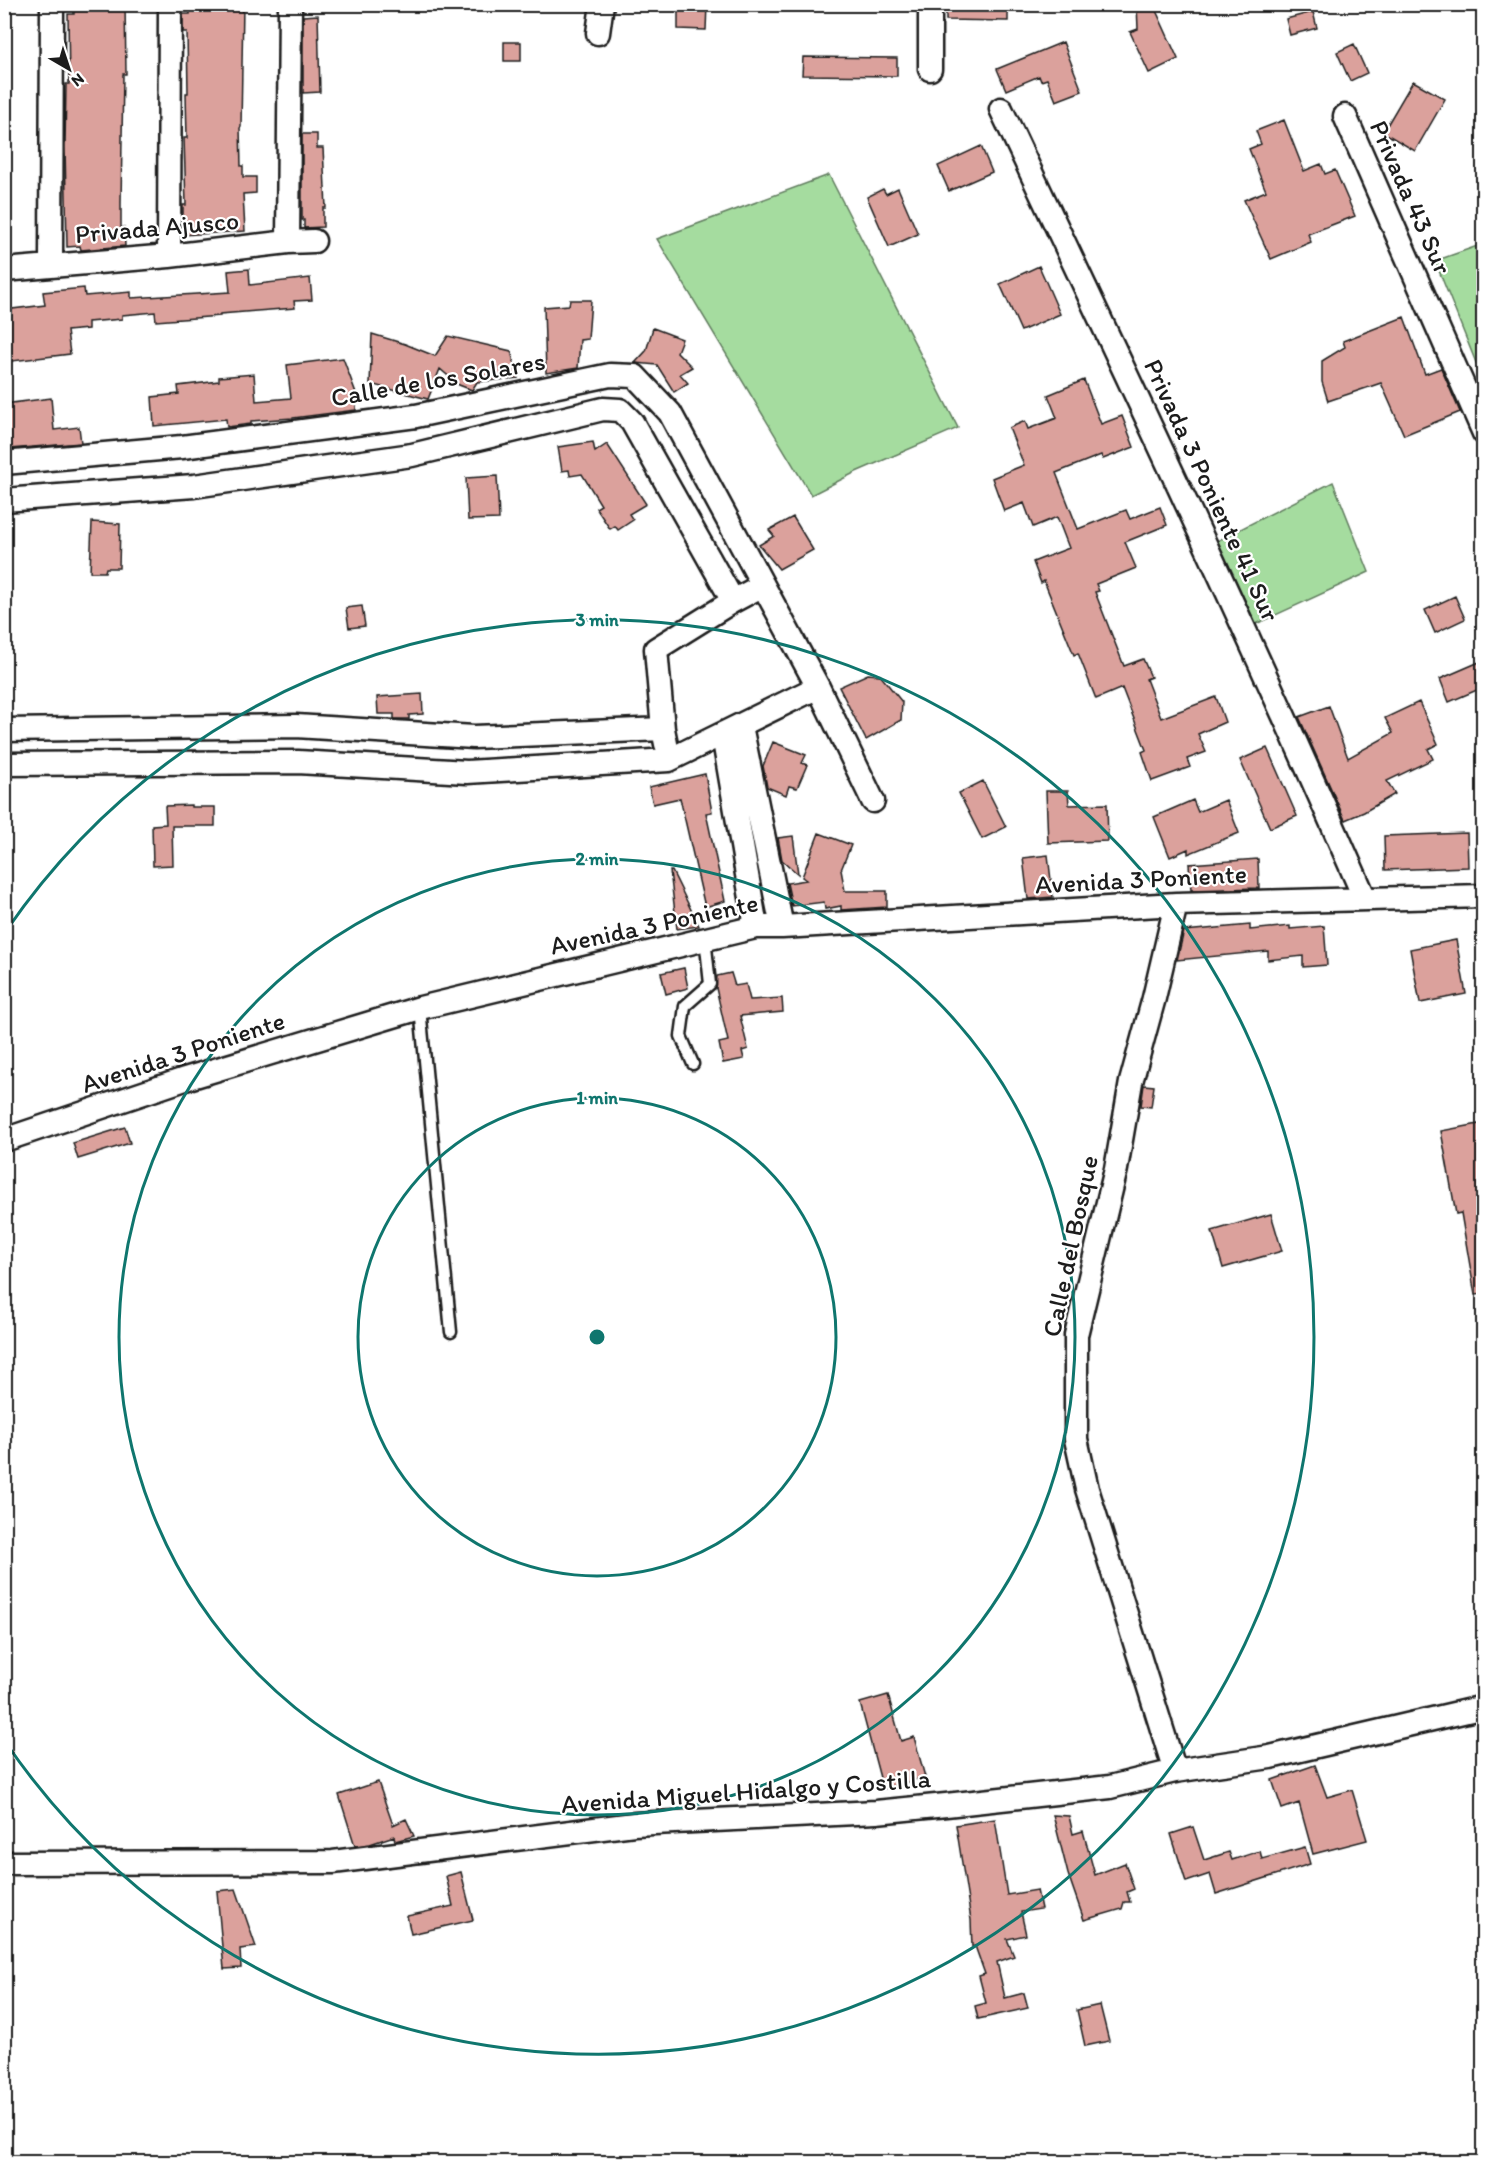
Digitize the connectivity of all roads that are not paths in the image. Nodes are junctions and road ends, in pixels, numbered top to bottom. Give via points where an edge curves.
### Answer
1 (52, 4) edge
2 (170, 4) edge
3 (290, 4) edge
4 (602, 4) edge
5 (930, 4) edge
6 (598, 33) dead end
7 (930, 69) dead end
8 (1001, 109) dead end
9 (1345, 116) dead end
10 (314, 241) dead end
11 (288, 242) junction
12 (169, 256) junction
13 (51, 265) junction
14 (4, 270) edge
15 (1484, 433) edge
16 (182, 447) junction
17 (4, 463) edge
18 (194, 486) junction
19 (4, 500) edge
20 (764, 585) junction
21 (733, 601) junction
22 (818, 687) junction
23 (297, 726) junction
24 (663, 729) junction
25 (4, 730) edge
26 (732, 730) junction
27 (669, 760) junction
28 (298, 762) junction
29 (4, 764) edge
30 (873, 801) dead end
31 (1484, 896) edge
32 (1365, 899) junction
33 (1176, 904) junction
34 (756, 927) junction
35 (782, 927) junction
36 (705, 938) junction
37 (420, 1008) junction
38 (693, 1064) dead end
39 (4, 1140) edge
40 (451, 1332) dead end
41 (1484, 1707) edge
42 (1175, 1771) junction
43 (4, 1863) edge

1 - 13 street
2 - 12 street
3 - 11 street
4 - 6 street
5 - 7 street
8 - 32 street, Privada 3 Poniente 41 Sur via 1182,491
9 - 15 street, Privada 43 Sur
10 - 11 street, Privada Ajusco
11 - 12 street, Privada Ajusco
12 - 13 street, Privada Ajusco
13 - 14 street, Privada Ajusco
16 - 17 street, Calle de los Solares
16 - 18 street
16 - 20 street, Calle de los Solares via 416,416 610,375 635,376 670,413
18 - 19 street
18 - 21 street via 412,454 603,409 620,410 632,422
20 - 21 street
20 - 22 street, Calle de los Solares
21 - 24 street via 656,649
22 - 26 street
22 - 30 street, Calle de los Solares
23 - 24 street via 474,737
23 - 25 street
23 - 28 street
24 - 27 street
26 - 27 street
26 - 34 street
26 - 35 street
27 - 28 street via 467,772
28 - 29 street
31 - 32 street, Avenida 3 Poniente
32 - 33 street, Avenida 3 Poniente
33 - 35 street, Avenida 3 Poniente
33 - 42 street, Calle del Bosque via 1131,1082 1116,1169 1076,1335 1076,1439 1087,1489
34 - 35 street, Avenida 3 Poniente
34 - 36 street, Avenida 3 Poniente
36 - 37 street, Avenida 3 Poniente
36 - 38 lane via 710,984 685,1006 681,1036
37 - 39 street, Avenida 3 Poniente via 185,1079
37 - 40 lane
41 - 42 street, Avenida Miguel Hidalgo y Costilla via 1270,1757
42 - 43 street, Avenida Miguel Hidalgo y Costilla via 1110,1787 876,1812 624,1825 333,1862

